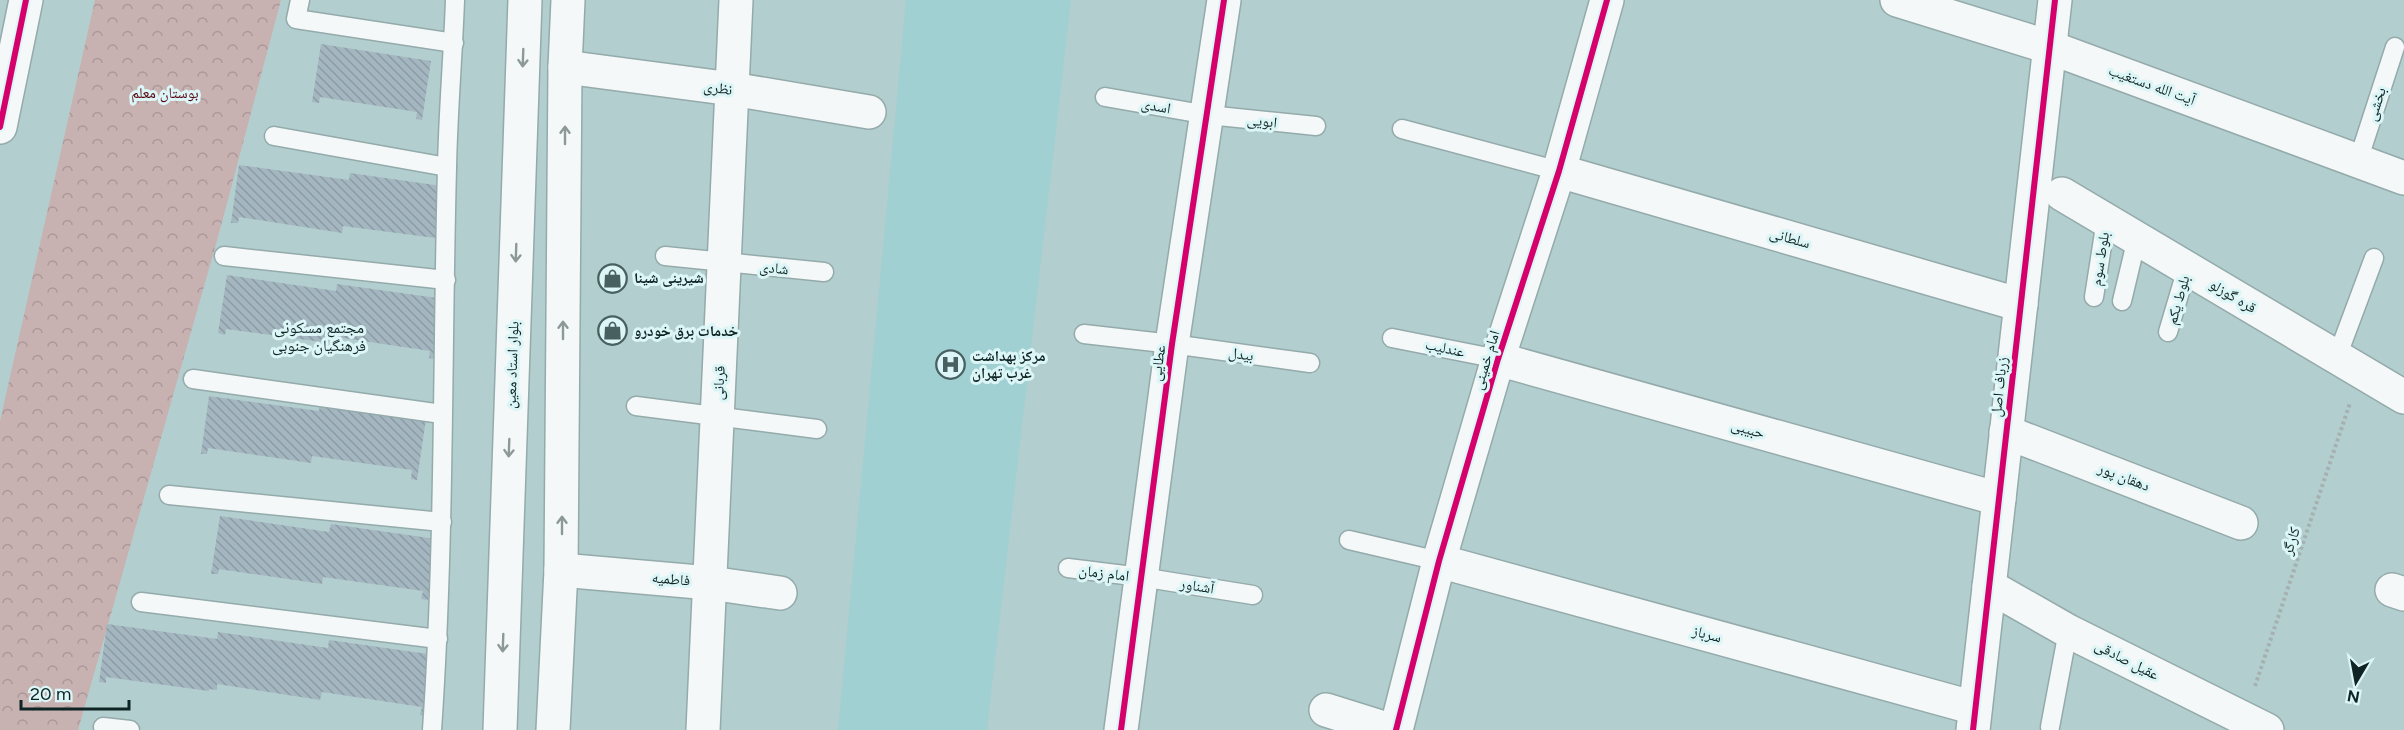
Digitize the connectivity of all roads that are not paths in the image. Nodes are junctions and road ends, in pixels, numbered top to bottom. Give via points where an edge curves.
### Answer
1 (26, 0) edge
2 (300, 0) edge
3 (455, 0) edge
4 (525, 0) edge
5 (568, 0) edge
6 (736, 0) edge
7 (1224, 0) edge
8 (1607, 0) edge
9 (1897, 0) edge
10 (2055, 0) edge
11 (454, 43) junction
12 (2049, 47) junction
13 (2395, 47) dead end
14 (565, 67) junction
15 (732, 90) junction
16 (1105, 97) dead end
17 (869, 112) dead end
18 (1208, 115) junction
19 (1316, 126) dead end
20 (0, 127) edge
21 (1402, 129) dead end
22 (274, 136) dead end
23 (2358, 161) junction
24 (447, 167) junction
25 (1559, 171) junction
26 (2404, 178) edge
27 (2062, 194) dead end
28 (2106, 220) junction
29 (2138, 238) junction
30 (224, 256) dead end
31 (665, 256) dead end
32 (2374, 258) dead end
33 (724, 263) junction
34 (2187, 268) junction
35 (824, 272) dead end
36 (446, 280) junction
37 (2094, 297) dead end
38 (2122, 301) dead end
39 (2021, 305) junction
40 (2168, 332) dead end
41 (1084, 334) dead end
42 (1392, 338) dead end
43 (1172, 344) junction
44 (1498, 359) junction
45 (1310, 363) dead end
46 (2349, 364) junction
47 (193, 379) dead end
48 (2404, 397) edge
49 (636, 406) dead end
50 (442, 414) junction
51 (717, 416) junction
52 (818, 429) dead end
53 (2006, 432) junction
54 (169, 495) dead end
55 (1999, 499) junction
56 (442, 522) junction
57 (2241, 523) dead end
58 (1349, 540) dead end
59 (1439, 561) junction
60 (1068, 568) dead end
61 (561, 570) junction
62 (1141, 577) junction
63 (710, 583) junction
64 (1989, 586) junction
65 (780, 593) dead end
66 (1253, 596) dead end
67 (141, 602) dead end
68 (2068, 630) junction
69 (438, 639) junction
70 (1326, 710) dead end
71 (1974, 719) edge
72 (2256, 724) edge
73 (103, 727) dead end
74 (2050, 727) dead end
75 (130, 730) edge
76 (432, 730) edge
77 (500, 730) edge
78 (553, 730) edge
79 (703, 730) edge
80 (1120, 730) edge
81 (1390, 730) edge
82 (1396, 730) edge

1 - 20 street
2 - 11 lane via 296,19
3 - 11 lane
4 -> 77 street, بلوار استاد معین
5 - 14 street
6 - 15 street, قربانی
7 - 18 street, عطایی
8 - 25 street, امام خمینی
9 - 12 street, آیت الله دستغیب
10 - 12 street, زرباف اصل
11 - 24 lane
12 - 23 street, آیت الله دستغیب
12 - 39 street, زرباف اصل
13 - 23 lane, بخشی
14 - 15 street, نظری
61 -> 14 street
15 - 17 street, نظری
15 - 33 street, قربانی
16 - 18 lane, اسدی
18 - 19 lane, ابویی
18 - 43 street, عطایی
21 - 25 lane
22 - 24 lane
23 - 26 street, آیت الله دستغیب
24 - 36 lane
25 - 39 street, سلطانی
25 - 44 street, امام خمینی
27 - 28 street, قره گوزلو
28 - 29 street, قره گوزلو
28 - 37 lane, بلوط سوم
29 - 34 street, قره گوزلو
29 - 38 lane
30 - 36 lane
31 - 33 lane, شادی
32 - 46 lane
33 - 35 lane, شادی
33 - 51 street, قربانی
34 - 40 lane, بلوط یکم
34 - 46 street, قره گوزلو
36 - 50 lane
39 - 53 street, زرباف اصل
41 - 43 lane, بیدل
42 - 44 lane, عندلیب
43 - 45 lane, بیدل
43 - 62 street, عطایی
44 - 55 street, حبیبی
44 - 59 street, امام خمینی
46 - 48 street, قره گوزلو
47 - 50 lane
49 - 51 lane
50 - 56 lane
51 - 52 lane
51 - 63 street, قربانی
53 - 55 street, زرباف اصل
53 - 57 street, دهقان پور
54 - 56 lane
55 - 64 street, زرباف اصل
56 - 69 lane
58 - 59 lane
59 - 71 street, سرباز
59 - 82 street, امام خمینی
60 - 62 lane, امام زمان
61 - 63 street, فاطمیه
61 - 78 street
62 - 66 lane, آشناور
62 - 80 street, عطایی
63 - 65 street, فاطمیه
63 - 79 street, قربانی
64 - 68 street, عقیل صادقی
64 - 71 street, زرباف اصل
67 - 69 lane
68 - 72 street, عقیل صادقی
68 - 74 lane
69 - 76 lane
70 - 81 street
73 - 75 lane

